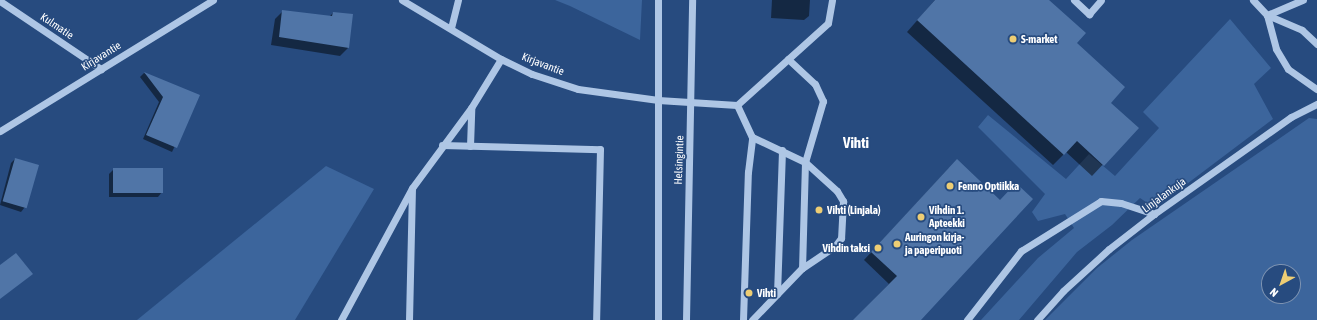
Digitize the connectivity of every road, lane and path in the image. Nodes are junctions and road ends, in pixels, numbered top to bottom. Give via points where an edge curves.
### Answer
1 (0, 0) edge
2 (212, 0) edge
3 (402, 0) edge
4 (458, 0) edge
5 (658, 0) edge
6 (692, 0) edge
7 (832, 0) edge
8 (1074, 0) edge
9 (1102, 0) edge
10 (1253, 0) edge
11 (1303, 0) edge
12 (1267, 15) junction
13 (451, 28) junction
14 (1317, 44) edge
15 (788, 59) junction
16 (501, 60) junction
17 (101, 69) junction
18 (1317, 89) edge
19 (658, 100) junction
20 (692, 101) junction
21 (1317, 104) edge
22 (737, 105) junction
23 (471, 108) junction
24 (0, 131) edge
25 (752, 137) junction
26 (442, 145) junction
27 (470, 146) junction
28 (782, 150) junction
29 (805, 162) junction
30 (412, 188) junction
31 (1154, 214) junction
32 (802, 268) junction
33 (778, 294) junction
34 (341, 320) edge
35 (409, 320) edge
36 (596, 320) edge
37 (658, 320) edge
38 (686, 320) edge
39 (743, 320) edge
40 (752, 320) edge
41 (967, 320) edge
42 (1037, 320) edge

1 - 17 street, Kulmatie
2 - 17 street, Kirjavantie
3 - 13 street, Kirjavantie
4 - 13 street
5 - 19 street, Helsingintie
6 - 20 street, Helsingintie
7 - 15 street via 828,23
8 - 9 street via 1089,14
10 - 12 street
11 - 12 street
12 - 14 street via 1302,30
12 - 18 street via 1276,49 1288,69
13 - 16 street, Kirjavantie
15 - 22 street
15 - 29 street via 814,84 823,101
16 - 19 street, Kirjavantie via 532,74 578,89
16 - 23 street
17 - 24 street, Kirjavantie
19 - 20 street, Kirjavantie
19 - 37 street, Helsingintie
20 - 22 street, Kirjavantie
20 - 38 street, Helsingintie
21 - 31 street, Linjalankuja via 1291,117
22 - 25 street
23 - 26 street
23 - 27 street
25 - 28 street
25 - 39 street via 748,172
26 - 27 street
26 - 30 street
27 - 36 street via 600,149
28 - 29 street
28 - 33 street
29 - 32 street
29 - 32 street via 837,192 842,202 842,238 835,246
30 - 34 street
30 - 35 street
31 - 41 street via 1121,203 1101,201 1021,251
31 - 42 street, Linjalankuja via 1109,249 1063,291
32 - 33 street
33 - 40 street

